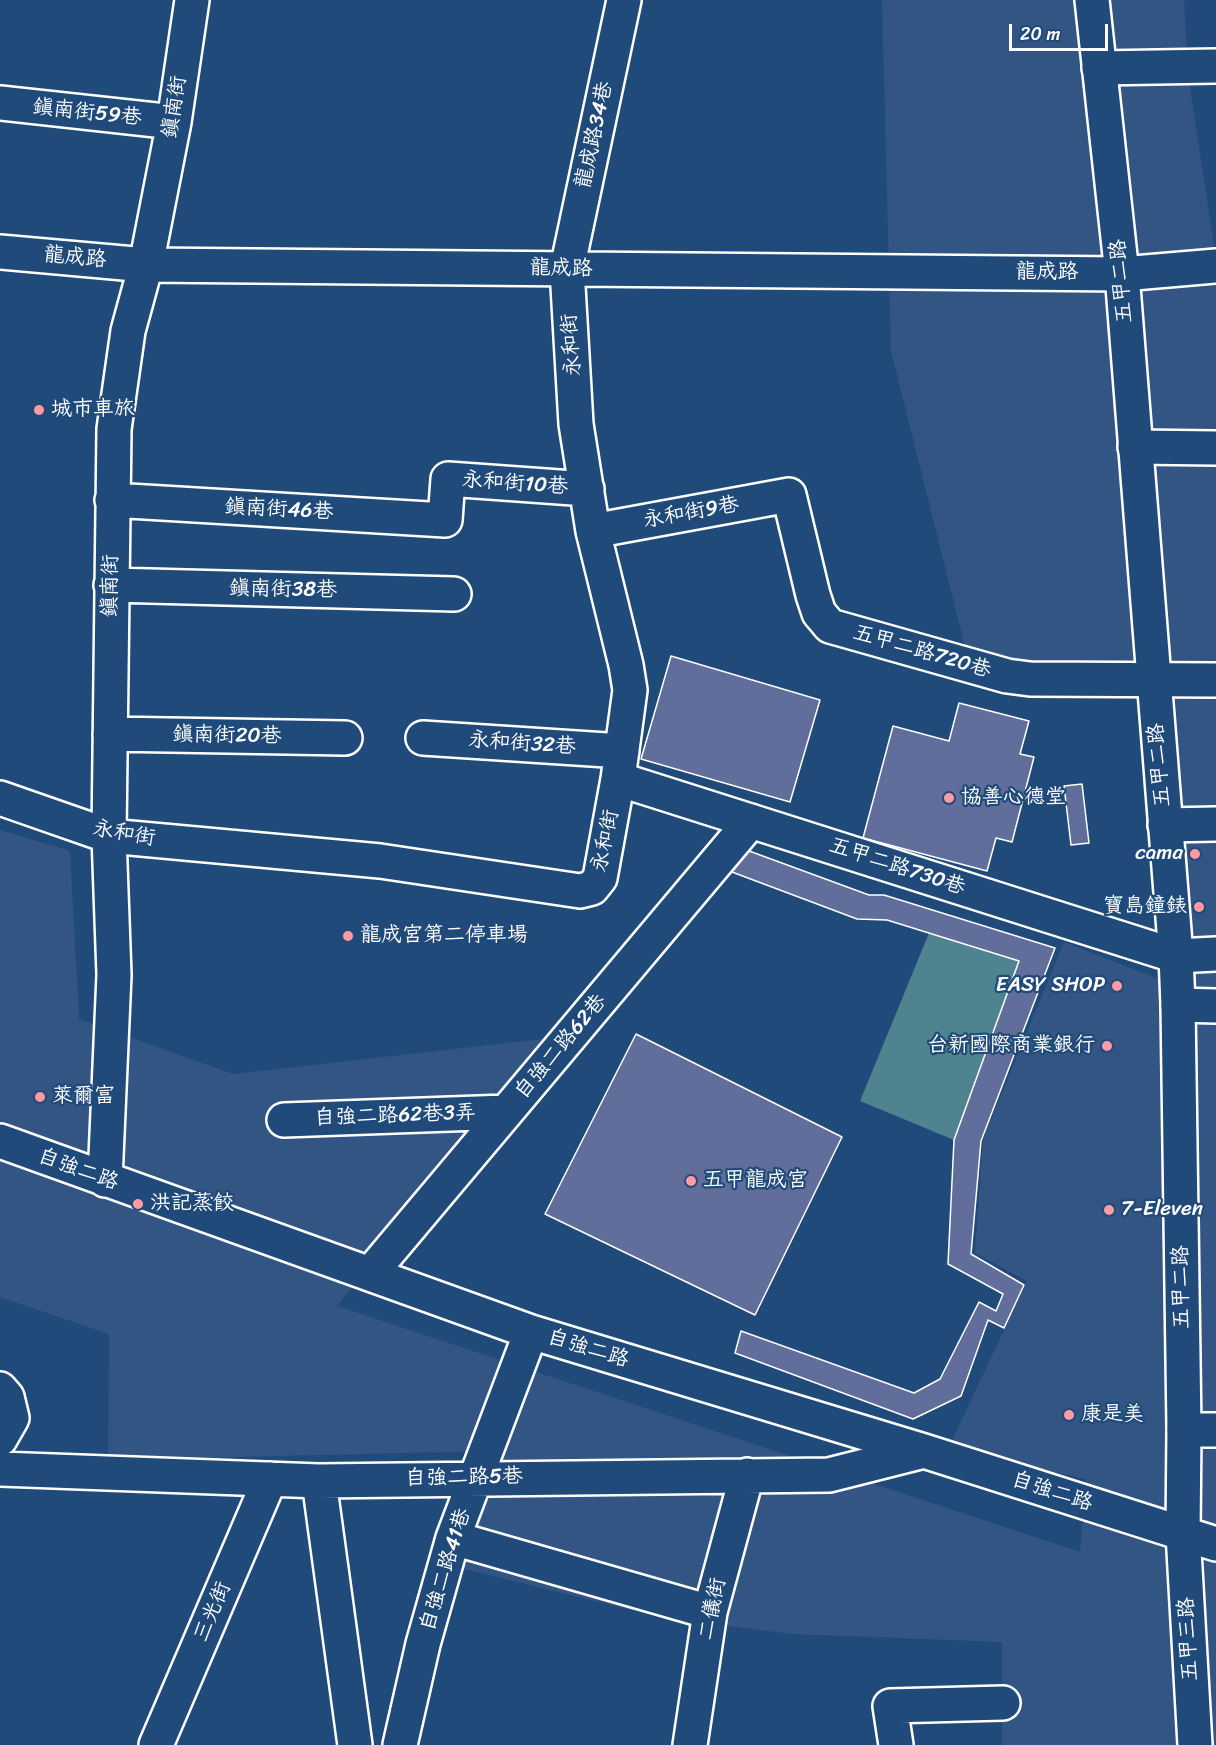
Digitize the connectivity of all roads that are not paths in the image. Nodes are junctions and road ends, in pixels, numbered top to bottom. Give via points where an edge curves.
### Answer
1 (192, 0) edge
2 (624, 0) edge
3 (1092, 0) edge
4 (1216, 66) edge
5 (1099, 68) junction
6 (0, 103) edge
7 (174, 122) junction
8 (0, 252) edge
9 (146, 265) junction
10 (1216, 266) edge
11 (567, 269) junction
12 (1122, 274) junction
13 (1135, 447) junction
14 (1216, 448) edge
15 (586, 489) junction
16 (789, 495) joint
17 (112, 500) junction
18 (445, 520) joint
19 (593, 531) junction
20 (111, 585) junction
21 (454, 594) dead end
22 (1153, 680) junction
23 (1216, 680) edge
24 (110, 734) junction
25 (345, 738) dead end
26 (423, 738) dead end
27 (620, 765) junction
28 (0, 798) edge
29 (752, 821) junction
30 (1216, 824) edge
31 (1165, 825) junction
32 (109, 836) junction
33 (1216, 954) edge
34 (1176, 956) junction
35 (1178, 1005) junction
36 (1216, 1006) edge
37 (506, 1113) junction
38 (284, 1120) dead end
39 (0, 1141) edge
40 (105, 1180) junction
41 (370, 1274) junction
42 (531, 1332) junction
43 (0, 1389) edge
44 (1184, 1430) junction
45 (1216, 1430) edge
46 (0, 1438) edge
47 (924, 1451) junction
48 (0, 1469) edge
49 (747, 1475) junction
50 (476, 1478) junction
51 (270, 1479) junction
52 (319, 1481) junction
53 (1183, 1533) junction
54 (453, 1538) junction
55 (1216, 1544) edge
56 (710, 1612) junction
57 (1003, 1703) dead end
58 (156, 1745) edge
59 (355, 1745) edge
60 (400, 1745) edge
61 (690, 1745) edge
62 (896, 1745) edge
63 (1195, 1745) edge

1 - 7 street, 鎮南街
2 - 11 street, 龍成路34巷
3 - 5 street, 五甲二路
4 - 5 street
5 - 12 street, 五甲二路
6 - 7 street, 鎮南街59巷
7 - 9 street, 鎮南街
8 - 9 street, 龍成路
9 - 11 street, 龍成路
9 - 17 street, 鎮南街 via 123,363 114,429
10 - 12 street, 龍成路
11 - 12 street, 龍成路
11 - 15 street, 永和街 via 576,424
12 - 13 street, 五甲二路
13 - 14 street
13 - 22 street, 五甲二路
15 - 18 street, 永和街10巷 via 448,479
15 - 19 street, 永和街
16 - 19 street, 永和街9巷
16 - 22 street, 五甲二路720巷 via 813,595 819,613 830,626 1007,676
17 - 18 street, 鎮南街46巷
17 - 20 street, 鎮南街
19 - 27 street, 永和街 via 630,690
20 - 21 street, 鎮南街38巷
20 - 24 street, 鎮南街
22 - 23 street, 五甲二路720巷
22 - 31 street, 五甲二路
24 - 25 street, 鎮南街20巷
24 - 32 street, 鎮南街
26 - 27 street, 永和街32巷
27 - 29 street, 五甲二路730巷
27 - 32 street, 永和街 via 600,878 592,888 580,891 380,861
28 - 32 street, 永和街
29 - 34 street, 五甲二路730巷
29 - 37 street, 自強二路62巷
30 - 31 street
31 - 34 street, 五甲二路
32 - 40 street, 鎮南街 via 114,975
33 - 34 street
34 - 35 street, 五甲二路
35 - 36 street
35 - 44 street, 五甲二路
37 - 38 street, 自強二路62巷3弄
37 - 41 street, 自強二路62巷
39 - 40 street, 自強二路
40 - 41 street, 自強二路
41 - 42 street, 自強二路
42 - 47 street, 自強二路
42 - 50 street, 自強二路41巷
43 - 46 street via 7,1397 12,1418
44 - 45 street
44 - 53 street, 五甲二路
47 - 49 street, 自強二路5巷 via 829,1475
47 - 53 street, 自強二路
48 - 51 street, 自強二路5巷
49 - 50 street, 自強二路5巷
49 - 56 street, 二儀街
50 - 52 street, 自強二路5巷
50 - 54 street, 自強二路41巷
51 - 52 street, 自強二路5巷
51 - 58 street, 三光街
52 - 59 street
53 - 55 street, 自強二路
53 - 63 street, 五甲三路
54 - 56 street
54 - 60 street, 自強二路41巷
56 - 61 street, 二儀街
57 - 62 street via 890,1706

